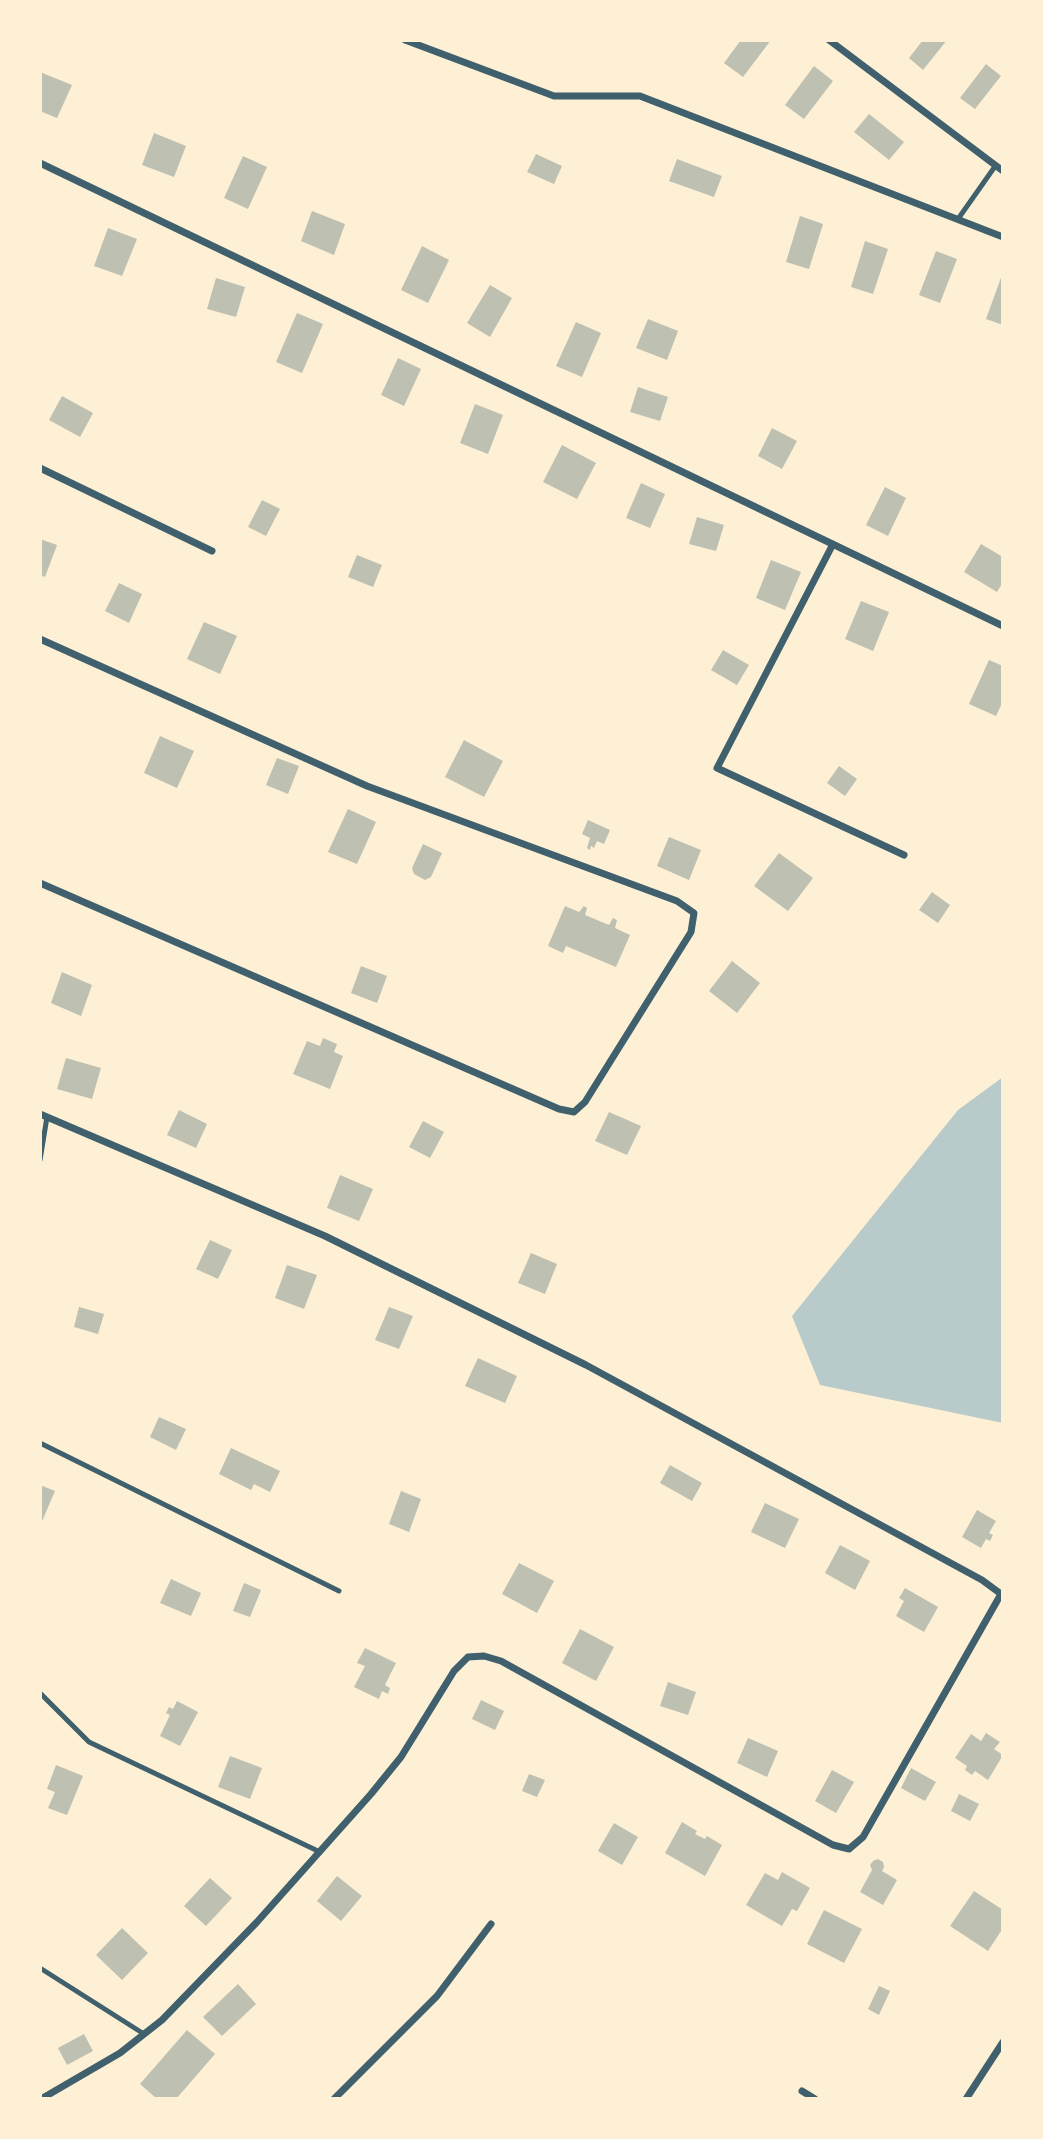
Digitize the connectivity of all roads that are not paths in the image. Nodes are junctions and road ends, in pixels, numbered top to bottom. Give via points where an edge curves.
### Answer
1 (405, 40) edge
2 (829, 40) edge
3 (1003, 157) edge
4 (40, 163) edge
5 (1000, 168) edge
6 (958, 219) junction
7 (1003, 237) edge
8 (40, 468) edge
9 (833, 544) junction
10 (212, 551) dead end
11 (1003, 626) edge
12 (40, 639) edge
13 (904, 855) dead end
14 (40, 883) edge
15 (44, 1115) edge
16 (40, 1160) edge
17 (40, 1443) edge
18 (339, 1591) dead end
19 (1002, 1594) edge
20 (40, 1693) edge
21 (320, 1852) junction
22 (491, 1924) dead end
23 (40, 1968) edge
24 (144, 2034) junction
25 (1003, 2042) edge
26 (802, 2091) dead end
27 (41, 2099) edge
28 (334, 2099) edge
29 (815, 2099) edge
30 (966, 2099) edge

1 - 6 street via 554,96 640,96
2 - 5 street
3 - 5 street
4 - 9 street
5 - 6 lane
6 - 7 street
8 - 10 street
9 - 11 street
9 - 13 street via 717,768
12 - 14 street via 367,786 677,901 694,913 691,932 585,1102 574,1112
15 - 16 lane
15 - 19 street via 325,1236 586,1365
17 - 18 lane
19 - 21 street via 863,1837 849,1849 833,1845 501,1661 484,1656 468,1657 454,1671 401,1757
20 - 21 lane via 89,1742
21 - 24 street
22 - 28 street via 437,1996
23 - 24 lane
24 - 27 street
25 - 30 street
26 - 29 street

